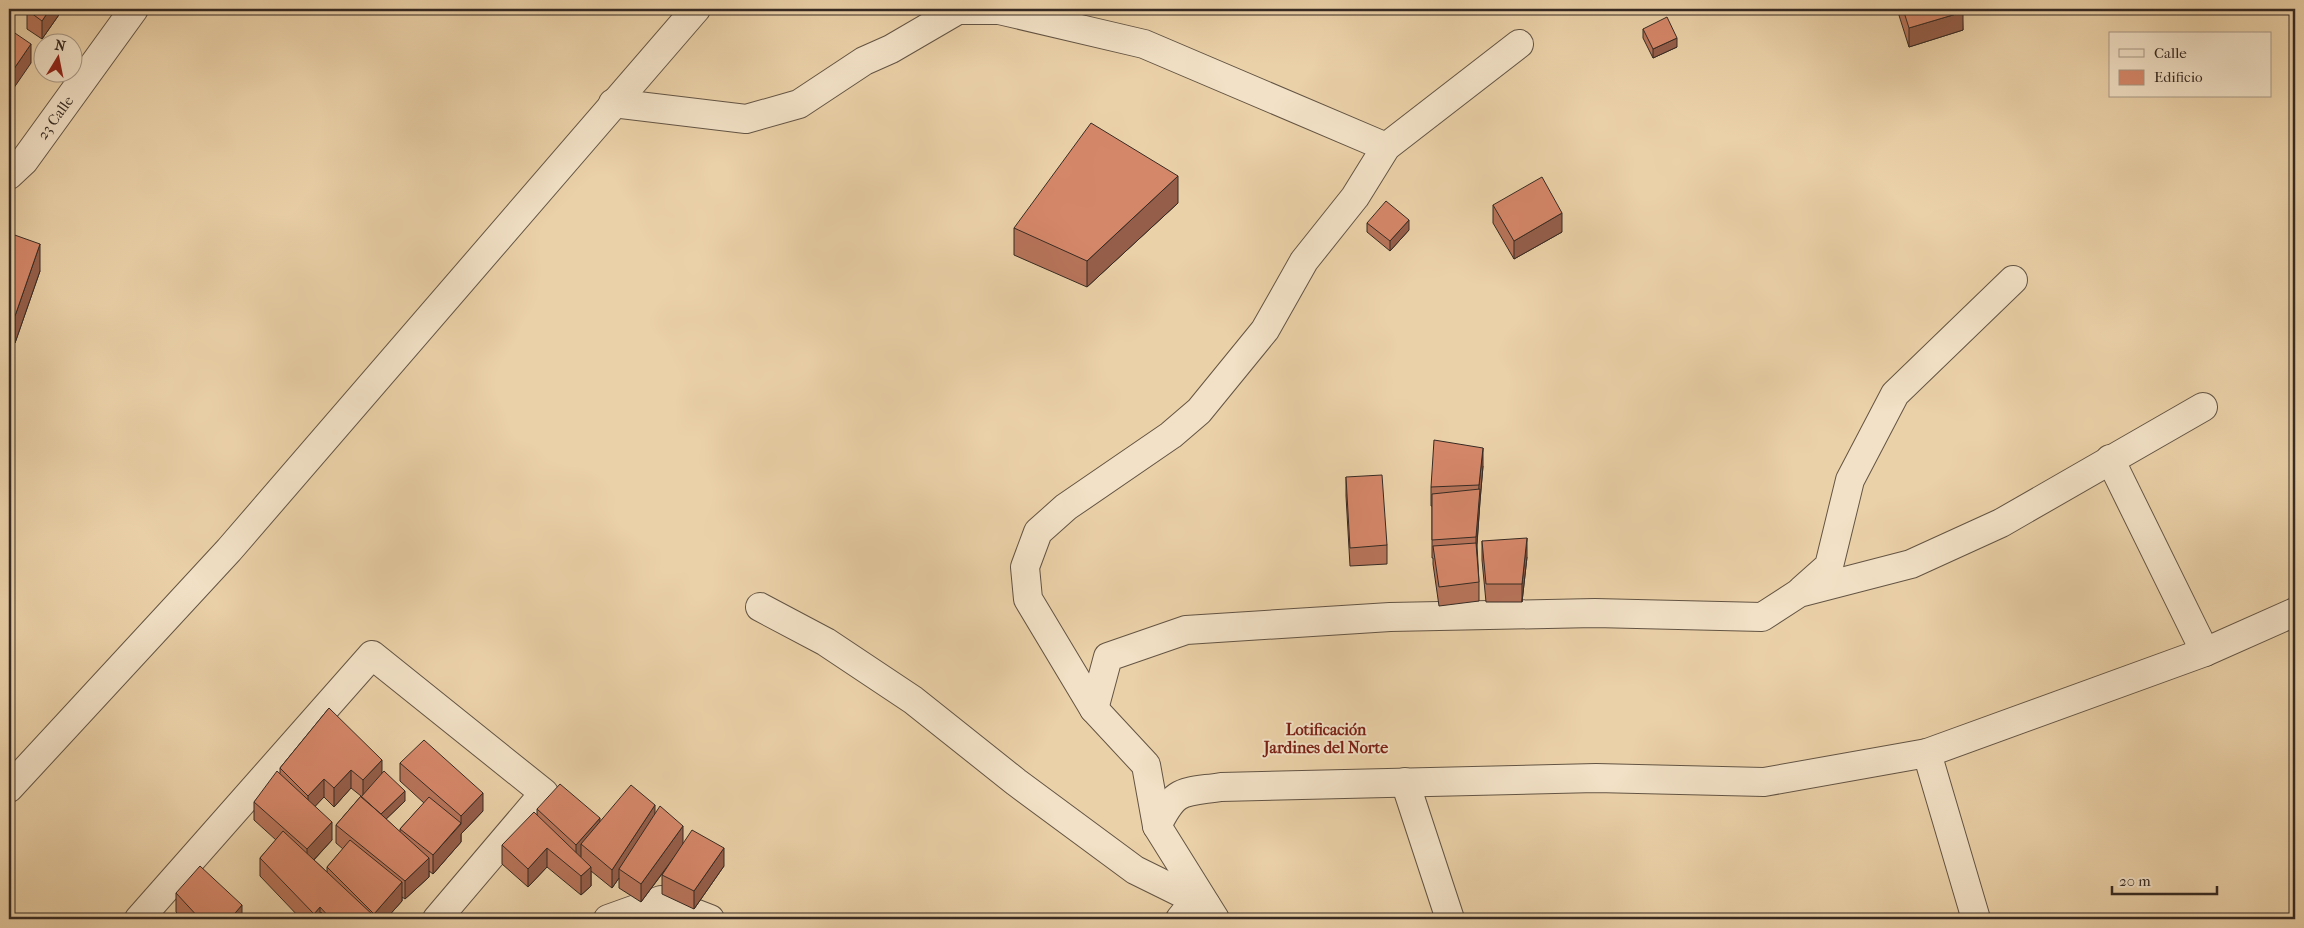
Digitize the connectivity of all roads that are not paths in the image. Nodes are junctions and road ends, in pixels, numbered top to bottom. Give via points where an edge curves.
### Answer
1 (134, 9) edge
2 (696, 9) edge
3 (1519, 44) dead end
4 (613, 103) junction
5 (1386, 147) junction
6 (9, 175) edge
7 (2013, 280) dead end
8 (2203, 407) dead end
9 (2110, 459) junction
10 (1799, 593) junction
11 (760, 606) dead end
12 (2295, 612) edge
13 (2205, 652) junction
14 (1094, 709) junction
15 (1927, 753) junction
16 (1405, 782) junction
17 (9, 788) edge
18 (1156, 826) junction
19 (1199, 911) edge
20 (139, 919) edge
21 (437, 919) edge
22 (608, 919) edge
23 (710, 919) edge
24 (1450, 919) edge
25 (1976, 919) edge

1 - 6 street, 23 Calle via 24,161
2 - 4 street
3 - 5 street
4 - 5 street via 746,118 799,104 864,62 958,10 1000,10 1144,44
4 - 17 street via 230,550
5 - 14 street via 1355,197 1304,261 1265,330 1199,411 1172,435 1066,507 1038,532 1025,567 1028,599
7 - 10 street via 1895,394 1850,480 1830,566
8 - 9 street
9 - 10 street via 2001,523 1911,564
9 - 13 street
10 - 14 street via 1762,617 1595,613 1390,617 1186,630 1108,657
11 - 19 street via 826,642 913,700 1135,870
12 - 13 street
13 - 15 street
14 - 18 street via 1146,766
15 - 16 street via 1764,782 1596,778
15 - 25 street
16 - 18 street via 1221,788 1183,793 1168,803
16 - 24 street
18 - 19 street
20 - 21 street via 372,655 544,793
22 - 23 street via 660,900

